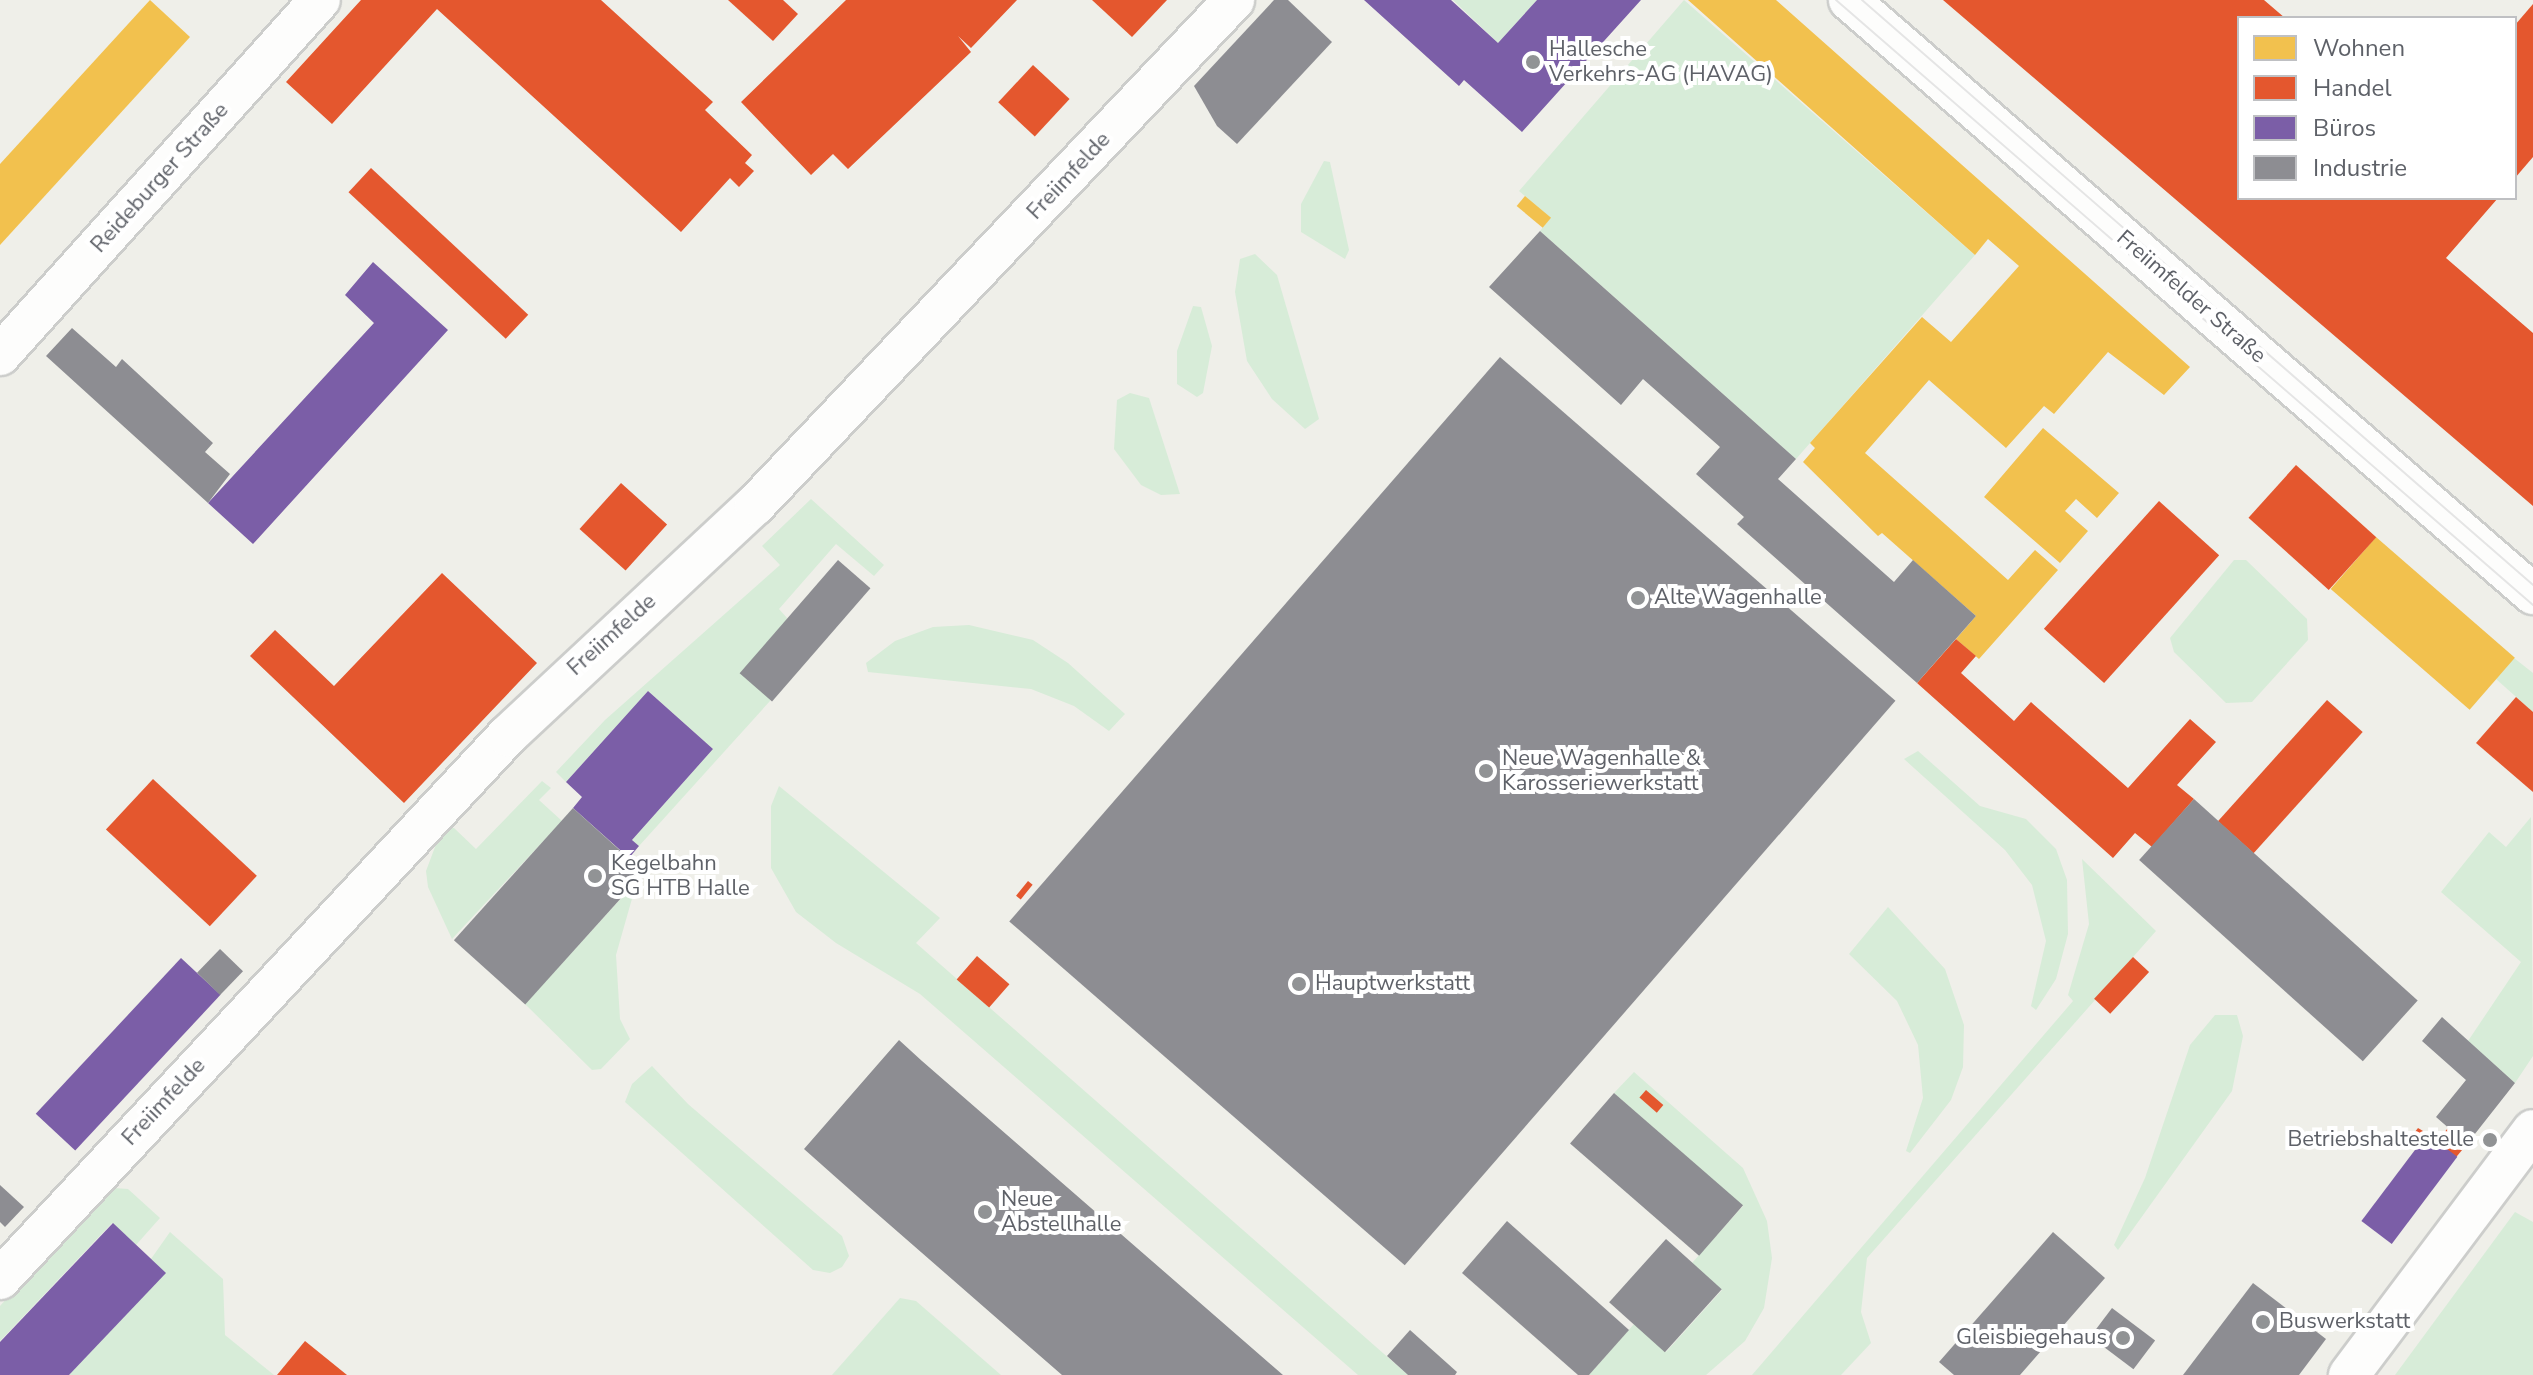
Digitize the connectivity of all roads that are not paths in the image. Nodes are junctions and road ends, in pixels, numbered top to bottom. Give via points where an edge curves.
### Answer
1 (1234, 0) edge
2 (1849, 0) edge
3 (302, 6) edge
4 (0, 355) edge
5 (2533, 594) edge
6 (2533, 1130) edge
7 (0, 1279) edge
8 (2349, 1375) edge

1 - 7 street, Freiimfelde via 765,494 507,736
2 - 5 street, Freiimfelder Straße
3 - 4 street, Reideburger Straße
6 - 8 street

